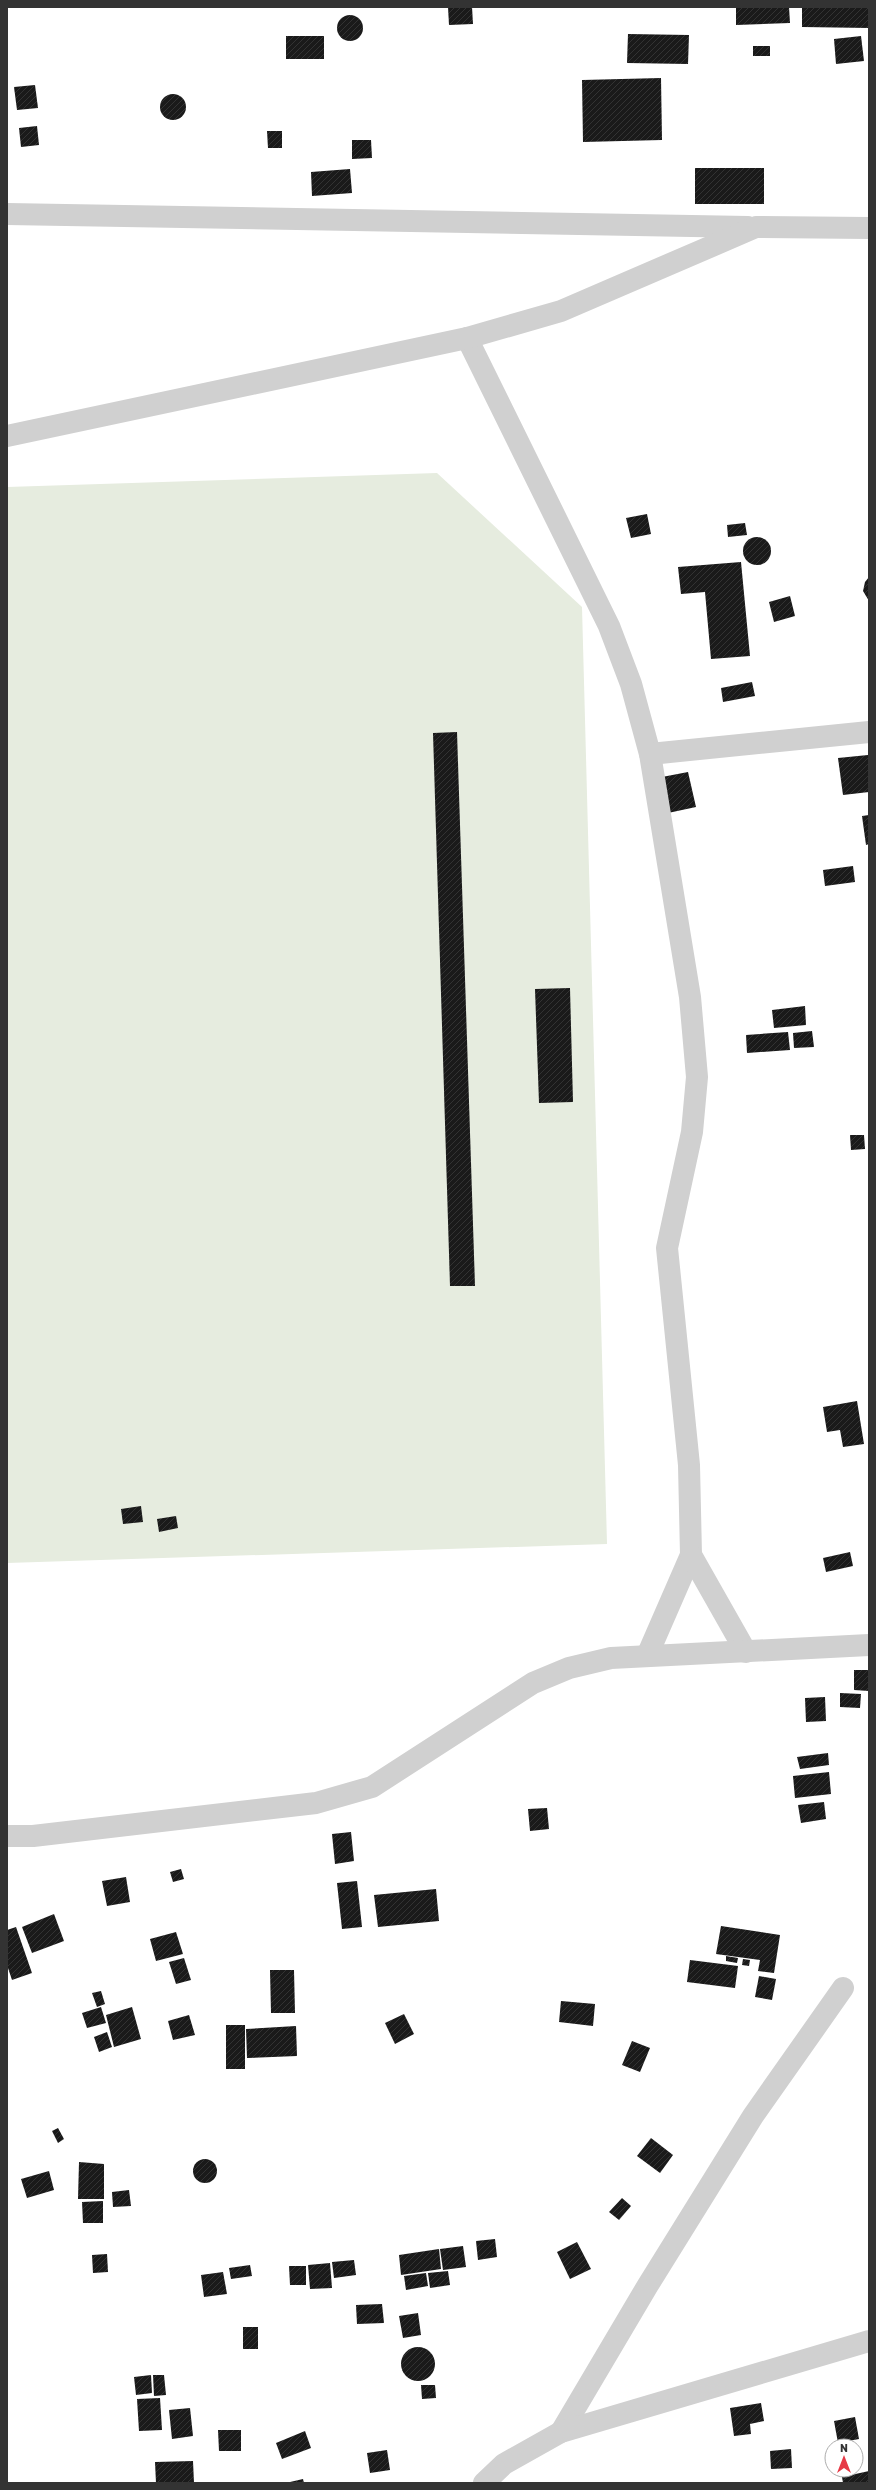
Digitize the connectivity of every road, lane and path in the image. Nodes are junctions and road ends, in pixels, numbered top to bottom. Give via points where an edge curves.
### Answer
1 (7, 214) edge
2 (756, 227) junction
3 (869, 228) edge
4 (467, 338) junction
5 (7, 436) edge
6 (869, 732) edge
7 (650, 754) junction
8 (691, 1555) junction
9 (869, 1646) edge
10 (746, 1652) junction
11 (647, 1656) junction
12 (7, 1836) edge
13 (842, 1988) dead end
14 (869, 2341) edge
15 (561, 2432) junction
16 (484, 2483) edge

1 - 2 street
2 - 3 street
2 - 4 street via 560,312
4 - 5 street
4 - 7 street via 609,626 631,684
6 - 7 street
7 - 8 street via 690,997 697,1077 692,1132 667,1248 689,1464
8 - 10 street
8 - 11 street
9 - 10 street
10 - 11 street
11 - 12 street via 611,1658 569,1668 533,1683 372,1787 316,1803 33,1836
13 - 15 street via 753,2116
14 - 15 street
15 - 16 street via 504,2464

